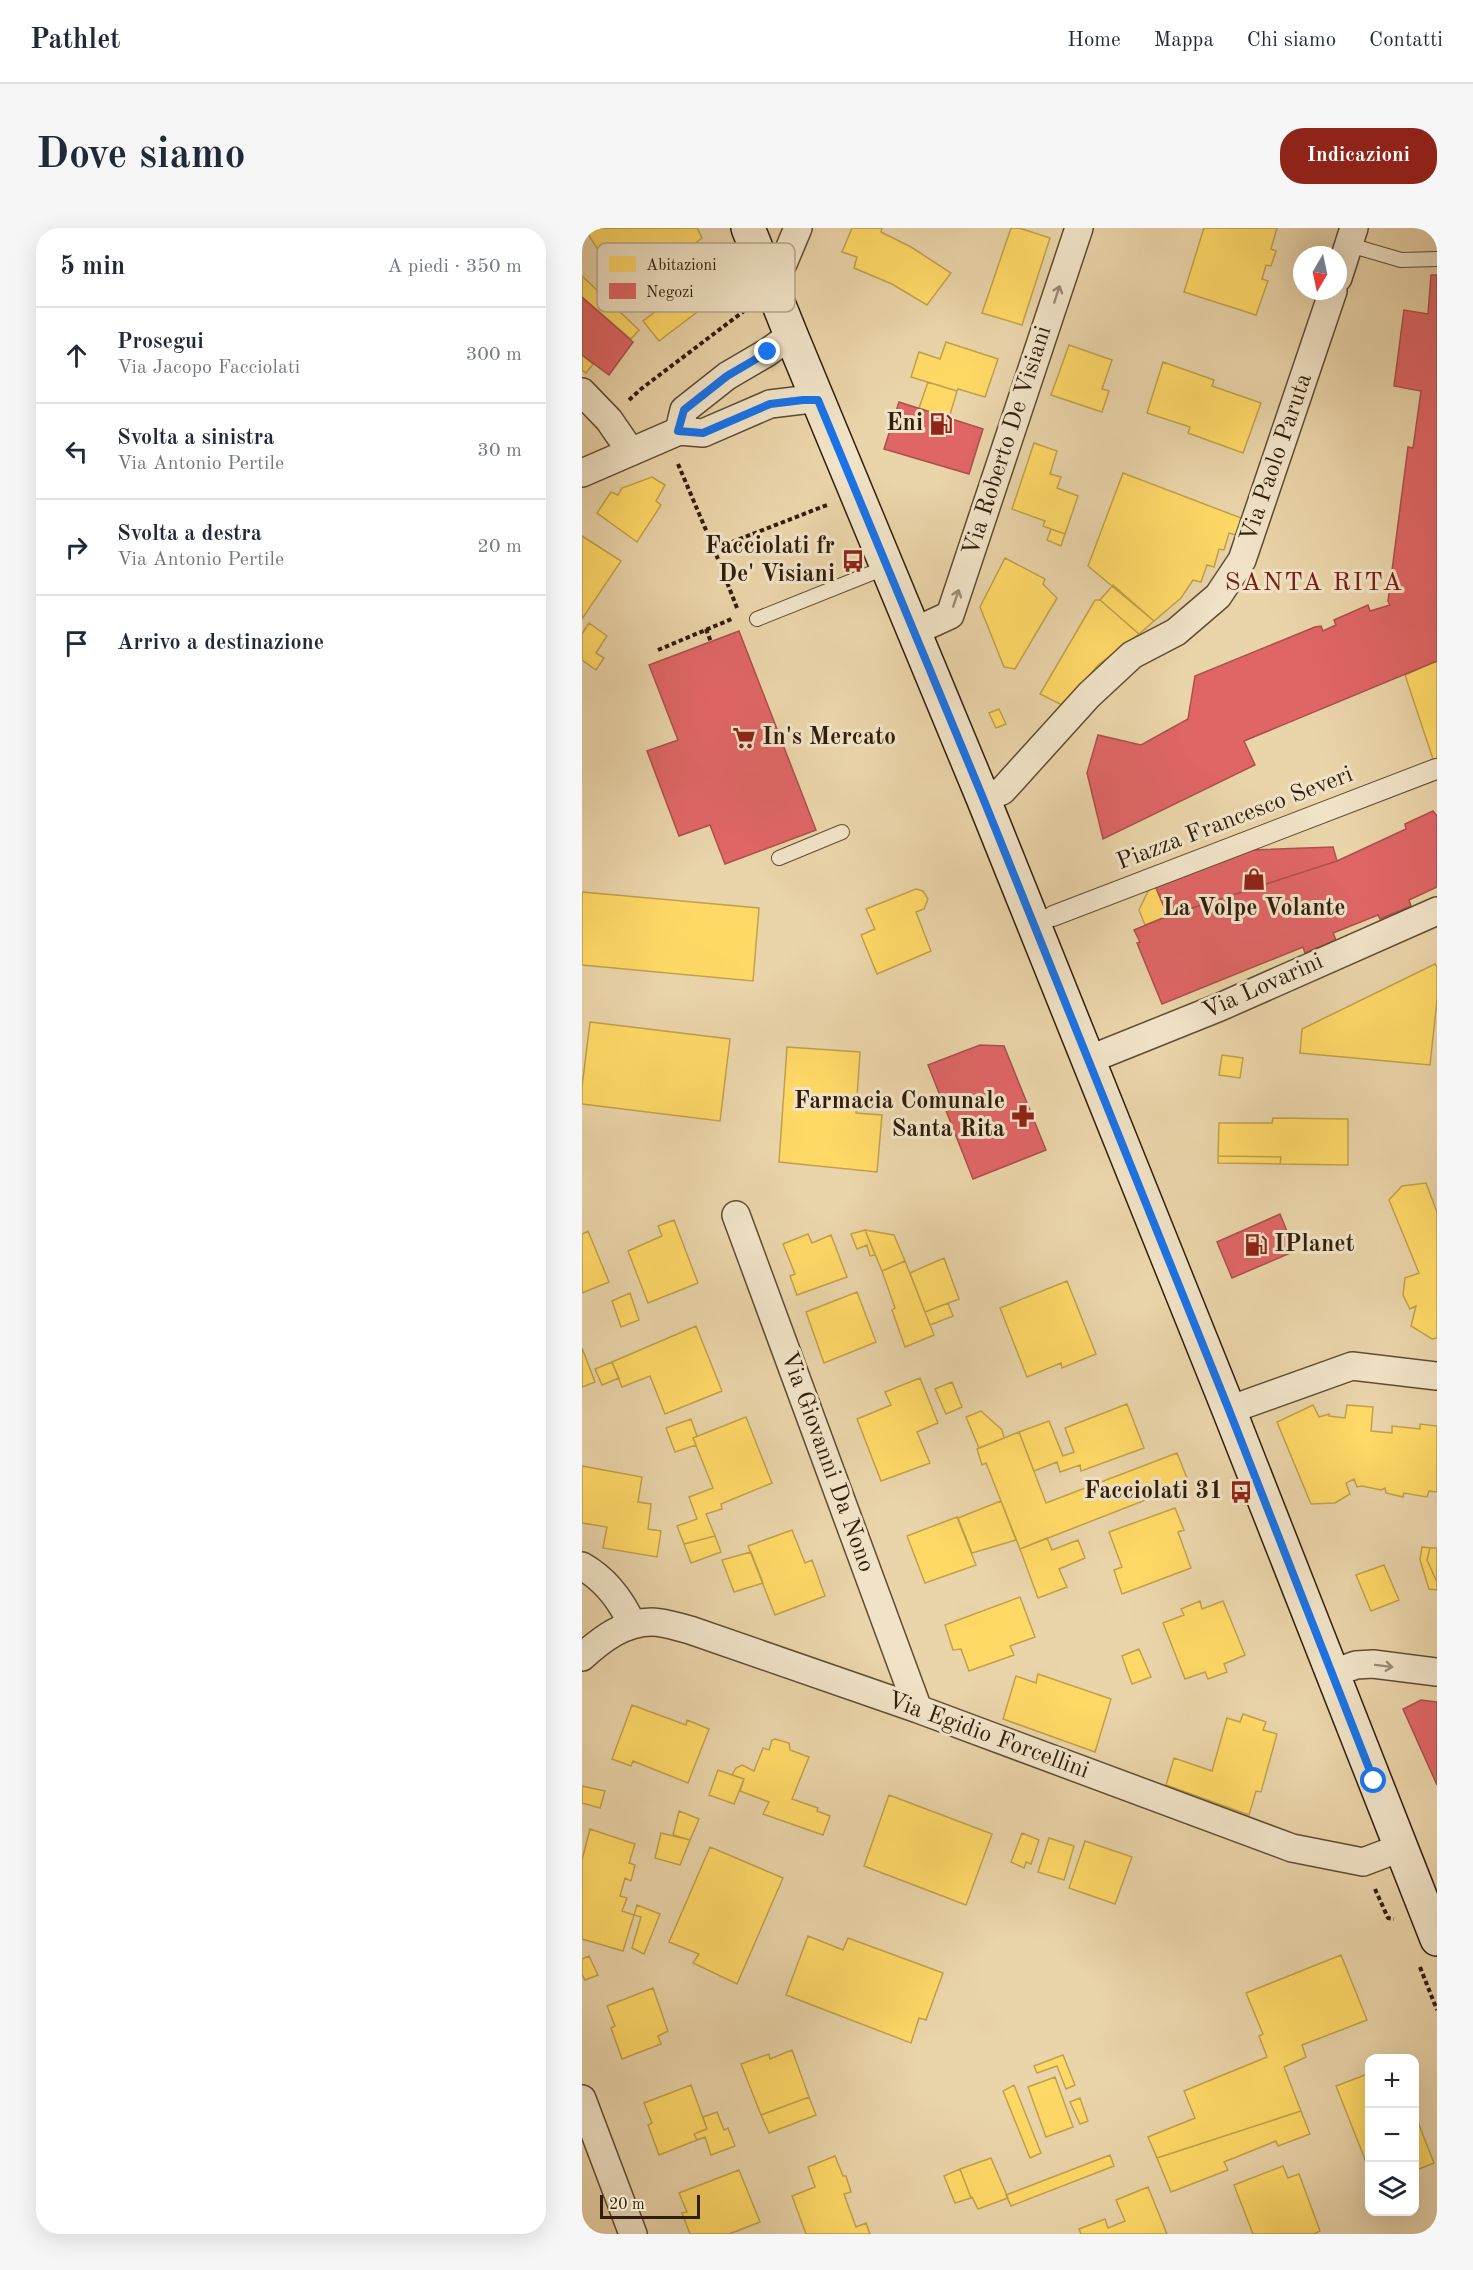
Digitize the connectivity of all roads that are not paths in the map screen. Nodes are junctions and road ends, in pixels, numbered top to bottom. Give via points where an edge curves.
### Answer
1 (748, 228) edge
2 (798, 228) edge
3 (1079, 228) edge
4 (1357, 238) edge
5 (754, 243) edge
6 (792, 243) edge
7 (1347, 259) edge
8 (1437, 259) edge
9 (1331, 300) edge
10 (782, 312) edge
11 (790, 335) junction
12 (805, 370) junction
13 (582, 392) edge
14 (818, 400) junction
15 (770, 404) junction
16 (676, 444) junction
17 (631, 452) junction
18 (582, 473) edge
19 (887, 567) junction
20 (757, 619) dead end
21 (913, 632) junction
22 (1436, 769) edge
23 (983, 798) junction
24 (842, 832) dead end
25 (779, 858) dead end
26 (1437, 911) edge
27 (1053, 916) dead end
28 (1088, 1060) junction
29 (736, 1215) dead end
30 (1437, 1376) edge
31 (1229, 1410) junction
32 (582, 1566) edge
33 (632, 1624) junction
34 (582, 1657) edge
35 (1437, 1672) edge
36 (1333, 1673) junction
37 (918, 1709) junction
38 (1400, 1848) junction
39 (1437, 1939) edge
40 (583, 2104) edge
41 (633, 2234) edge

1 - 5 main road
2 - 6 street
21 -> 3 street, Via Roberto De Visiani via 950,615
4 - 7 street
4 - 8 lane via 1401,260
9 - 23 street, Via Paolo Paruta via 1242,560 1218,596 1176,632 1132,655 1089,695 1002,791
10 - 11 main road
11 - 12 main road
11 - 16 street via 684,410
12 - 14 main road
12 - 15 street
13 - 17 street via 609,420
14 - 15 street
14 - 19 main road
15 - 16 street
16 - 17 street
17 - 18 street
19 - 20 lane
19 - 21 main road
21 - 23 main road
22 - 27 street, Piazza Francesco Severi
23 - 28 main road
24 - 25 lane
26 - 28 street, Via Lovarini via 1220,1007
28 - 31 main road
29 - 37 street, Via Giovanni Da Nono
30 - 31 street via 1352,1366
31 - 36 main road
32 - 33 street via 594,1573 622,1603
33 - 34 street, Via Egidio Forcellini via 602,1639
33 - 37 street, Via Egidio Forcellini via 654,1622 690,1630
36 -> 35 street via 1373,1664
36 - 38 main road
37 - 38 street, Via Egidio Forcellini via 1292,1848 1364,1862
38 - 39 main road
40 - 41 street

